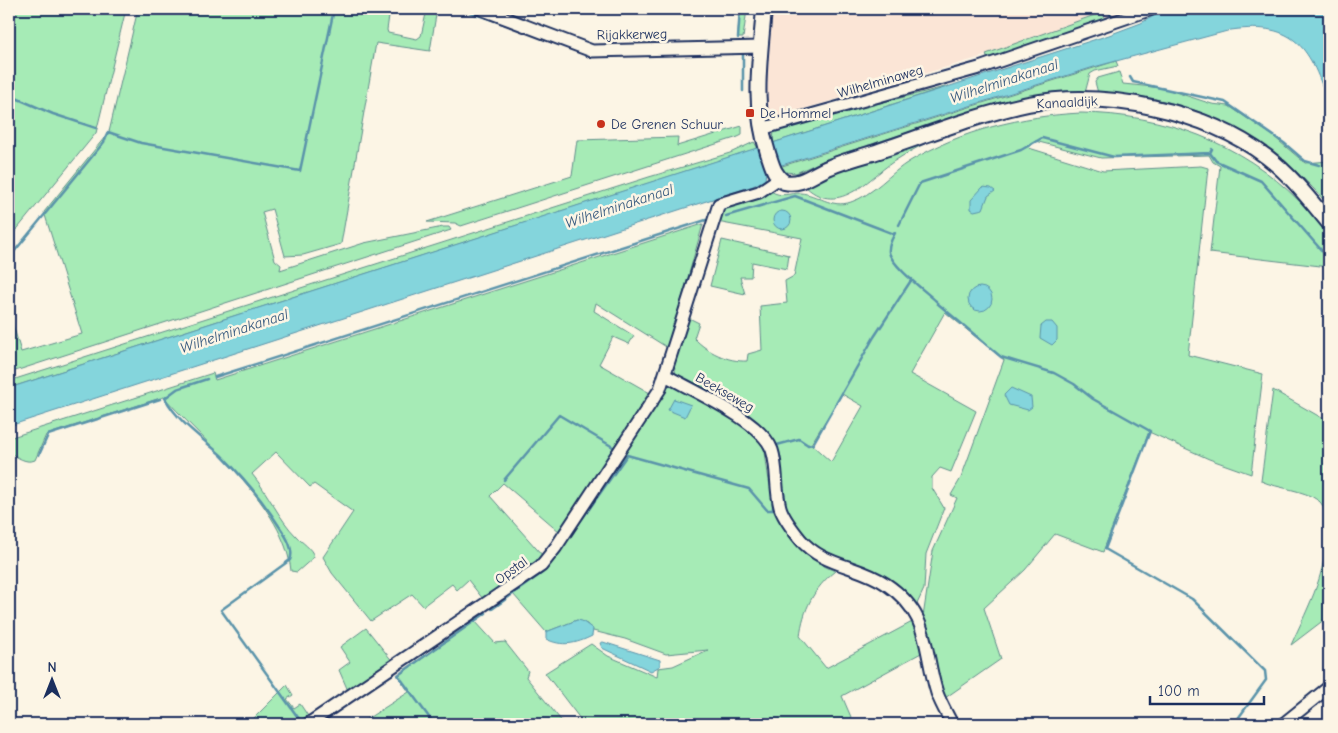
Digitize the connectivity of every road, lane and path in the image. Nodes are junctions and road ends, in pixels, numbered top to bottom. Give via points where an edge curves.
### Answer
1 (481, 9) edge
2 (764, 9) edge
3 (1152, 9) edge
4 (761, 47) junction
5 (761, 129) junction
6 (777, 176) junction
7 (1329, 223) edge
8 (665, 375) junction
9 (1329, 687) edge
10 (323, 720) edge
11 (308, 724) edge
12 (952, 724) edge
13 (1283, 724) edge

1 - 4 street, Rijakkerweg via 592,51
2 - 4 main road
3 - 5 street, Wilhelminaweg via 979,68
4 - 5 main road via 757,92
5 - 6 main road
6 - 7 main road, Kanaaldijk via 792,184 801,182 828,167 1027,104 1091,100 1127,102 1194,118 1267,157
6 - 8 street via 759,192 719,204
8 - 10 street, Opstal via 660,389 541,566
8 - 12 street, Beekseweg via 742,418 764,437 772,450 780,507 805,545 828,560 886,584 915,611 927,641 937,693
9 - 13 street
10 - 11 street, Opstal

